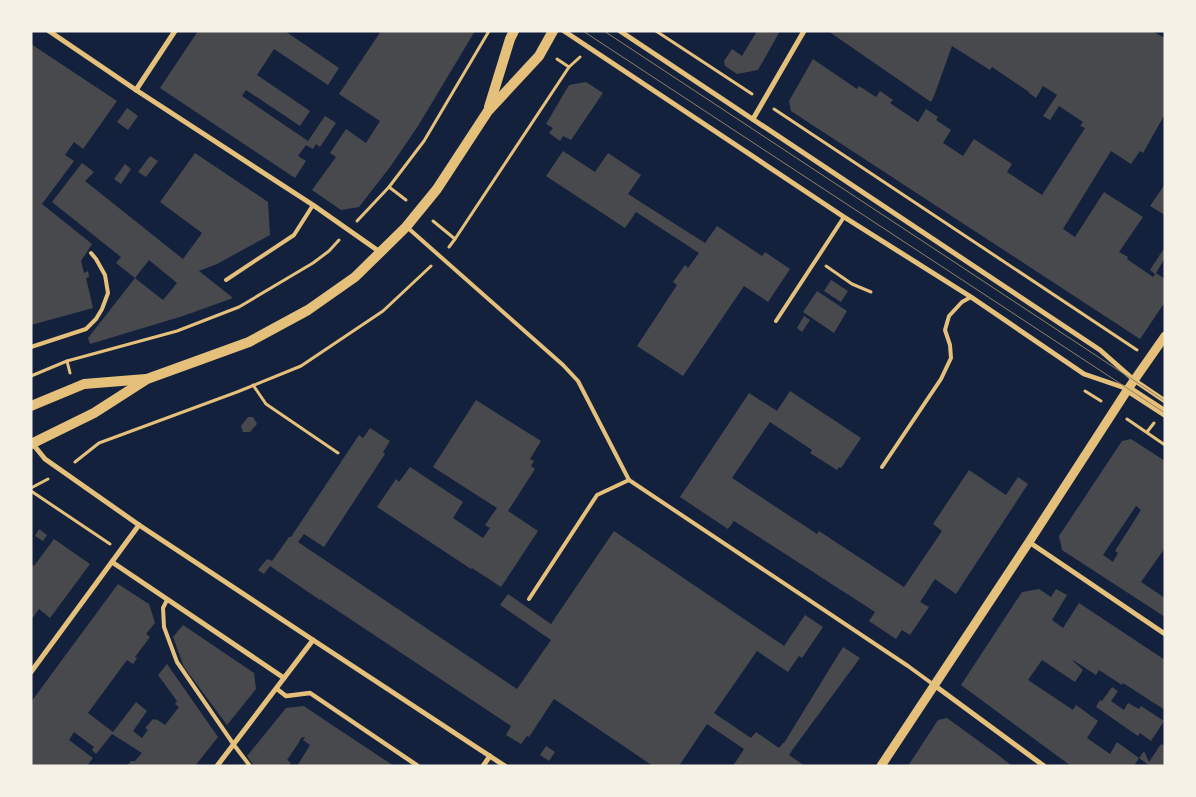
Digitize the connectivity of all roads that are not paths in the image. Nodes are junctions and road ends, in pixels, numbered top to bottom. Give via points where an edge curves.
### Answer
1 (49, 31) edge
2 (175, 31) edge
3 (514, 31) edge
4 (553, 31) edge
5 (564, 31) edge
6 (620, 31) edge
7 (804, 31) edge
8 (136, 90) junction
9 (488, 111) junction
10 (753, 120) junction
11 (313, 205) junction
12 (844, 216) junction
13 (406, 227) junction
14 (380, 252) junction
15 (91, 253) dead end
16 (226, 280) dead end
17 (971, 297) junction
18 (776, 320) dead end
19 (1165, 336) edge
20 (31, 347) edge
21 (147, 379) junction
22 (1134, 380) junction
23 (1128, 389) junction
24 (1165, 401) edge
25 (31, 406) edge
26 (1165, 413) edge
27 (32, 443) edge
28 (882, 467) dead end
29 (629, 480) junction
30 (139, 525) junction
31 (1029, 542) junction
32 (112, 562) junction
33 (529, 599) dead end
34 (167, 600) junction
35 (1165, 634) edge
36 (313, 640) junction
37 (31, 672) edge
38 (284, 678) junction
39 (934, 686) junction
40 (277, 689) junction
41 (234, 745) junction
42 (490, 756) junction
43 (217, 766) edge
44 (250, 766) edge
45 (418, 766) edge
46 (483, 766) edge
47 (505, 766) edge
48 (880, 766) edge
49 (1044, 766) edge

1 - 8 street
2 - 8 street
3 - 9 main road
4 - 9 main road via 539,56
5 - 12 street
6 - 10 street
7 - 10 street
8 - 11 street
9 - 13 main road via 437,189
10 - 22 street via 1100,350
11 - 14 street
11 - 16 lane via 294,235
12 - 17 street
12 - 18 lane
13 - 14 main road
13 - 29 lane via 578,381
14 - 21 main road via 355,277 308,310 249,342
15 - 20 lane via 105,275 108,293 96,319 86,328
17 - 23 street via 1084,374
17 - 28 lane via 949,316 945,330 951,358 942,379
19 - 22 street
21 - 25 main road via 84,384
21 - 27 main road via 94,413
22 - 23 street
22 - 24 street
23 - 26 street
23 - 31 street
27 - 30 street via 45,459
29 - 33 lane via 597,495
29 - 39 lane
30 - 32 street
30 - 36 street
31 - 35 street
31 - 39 street
32 - 34 street
32 - 37 street
34 - 38 street
34 - 41 lane via 163,608 164,627 177,662
36 - 38 street
36 - 42 street
38 - 40 street
39 - 48 street
39 - 49 street
40 - 41 street
40 - 45 street via 286,696 310,693
41 - 43 street
41 - 44 lane
42 - 46 street
42 - 47 street

